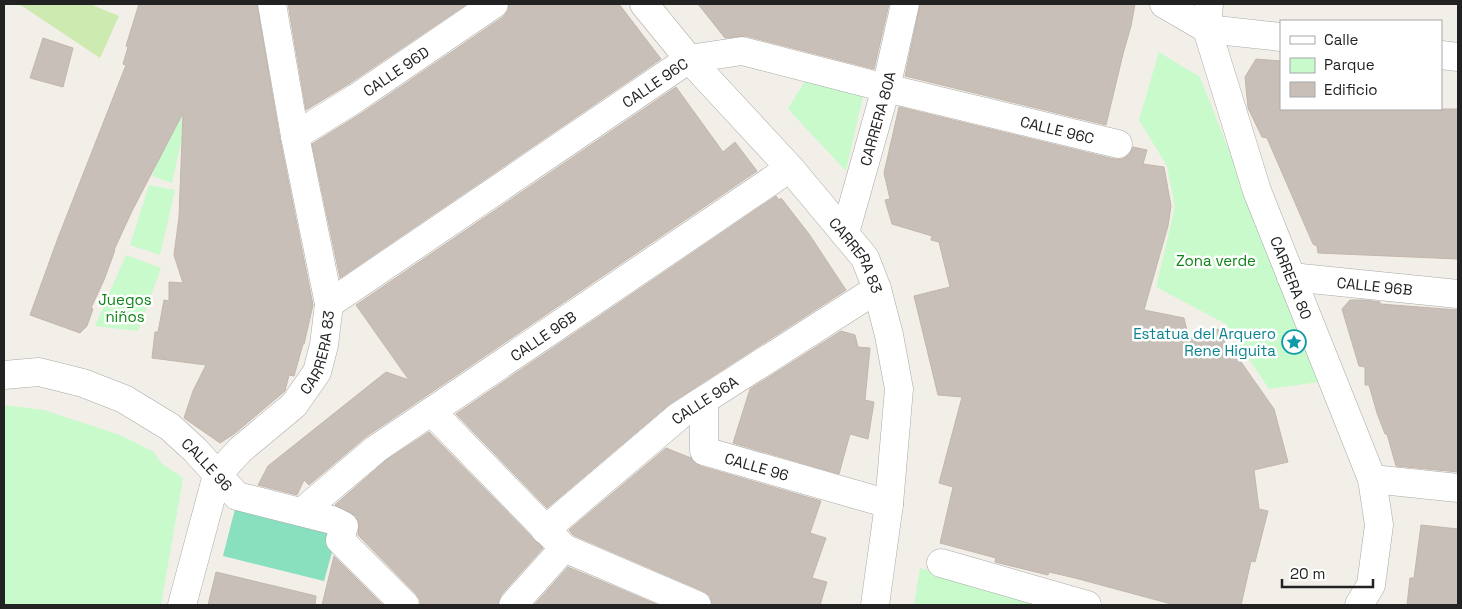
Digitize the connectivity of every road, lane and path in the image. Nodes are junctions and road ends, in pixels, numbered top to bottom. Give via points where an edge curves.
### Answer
1 (272, 4) edge
2 (494, 4) edge
3 (644, 4) edge
4 (905, 4) edge
5 (1164, 4) edge
6 (1208, 16) edge
7 (1280, 37) edge
8 (1442, 55) edge
9 (1458, 57) edge
10 (690, 59) junction
11 (886, 88) junction
12 (296, 136) junction
13 (1118, 144) dead end
14 (790, 168) junction
15 (845, 233) junction
16 (1291, 277) junction
17 (877, 289) junction
18 (1458, 294) edge
19 (329, 304) junction
20 (4, 375) edge
21 (704, 400) junction
22 (432, 412) junction
23 (217, 475) junction
24 (1372, 479) junction
25 (1458, 488) edge
26 (889, 504) junction
27 (302, 512) junction
28 (545, 530) junction
29 (564, 548) junction
30 (941, 563) dead end
31 (182, 605) edge
32 (406, 605) edge
33 (513, 605) edge
34 (697, 605) edge
35 (875, 605) edge
36 (1087, 605) edge
37 (1359, 605) edge

1 - 12 street, CARRERA 83
2 - 12 street, CALLE 96D
3 - 10 street, CARRERA 83
4 - 11 street, CARRERA 80A
5 - 6 street
6 - 7 street
6 - 16 street, CARRERA 80 via 1257,191
8 - 9 street
10 - 11 street, CALLE 96C via 742,51
10 - 14 street, CARRERA 83
10 - 19 street, CALLE 96C
11 - 13 street, CALLE 96C
11 - 15 street, CARRERA 80A
12 - 19 street, CARRERA 83
14 - 15 street, CARRERA 83
14 - 22 street, CALLE 96B
15 - 17 street, CARRERA 83 via 865,258
16 - 18 street, CALLE 96B
16 - 24 street, CARRERA 80
17 - 21 street, CALLE 96A
17 - 26 street, CARRERA 83 via 899,389
19 - 23 street, CARRERA 83 via 317,372 294,405 240,450
20 - 23 street, CALLE 96 via 39,372 83,383 124,399 170,427
21 - 26 street, CALLE 96 via 704,452
21 - 28 street, CALLE 96A via 679,416
22 - 27 street, CALLE 96B via 376,449
22 - 28 street
23 - 27 street, CALLE 96 via 237,496
23 - 31 street, CARRERA 83
24 - 25 street
24 - 37 street, CARRERA 80 via 1379,525 1371,585
26 - 35 street, CARRERA 83
27 - 32 street, CALLE 96 via 344,526 340,540
28 - 29 street
29 - 33 street
29 - 34 street
30 - 36 street

